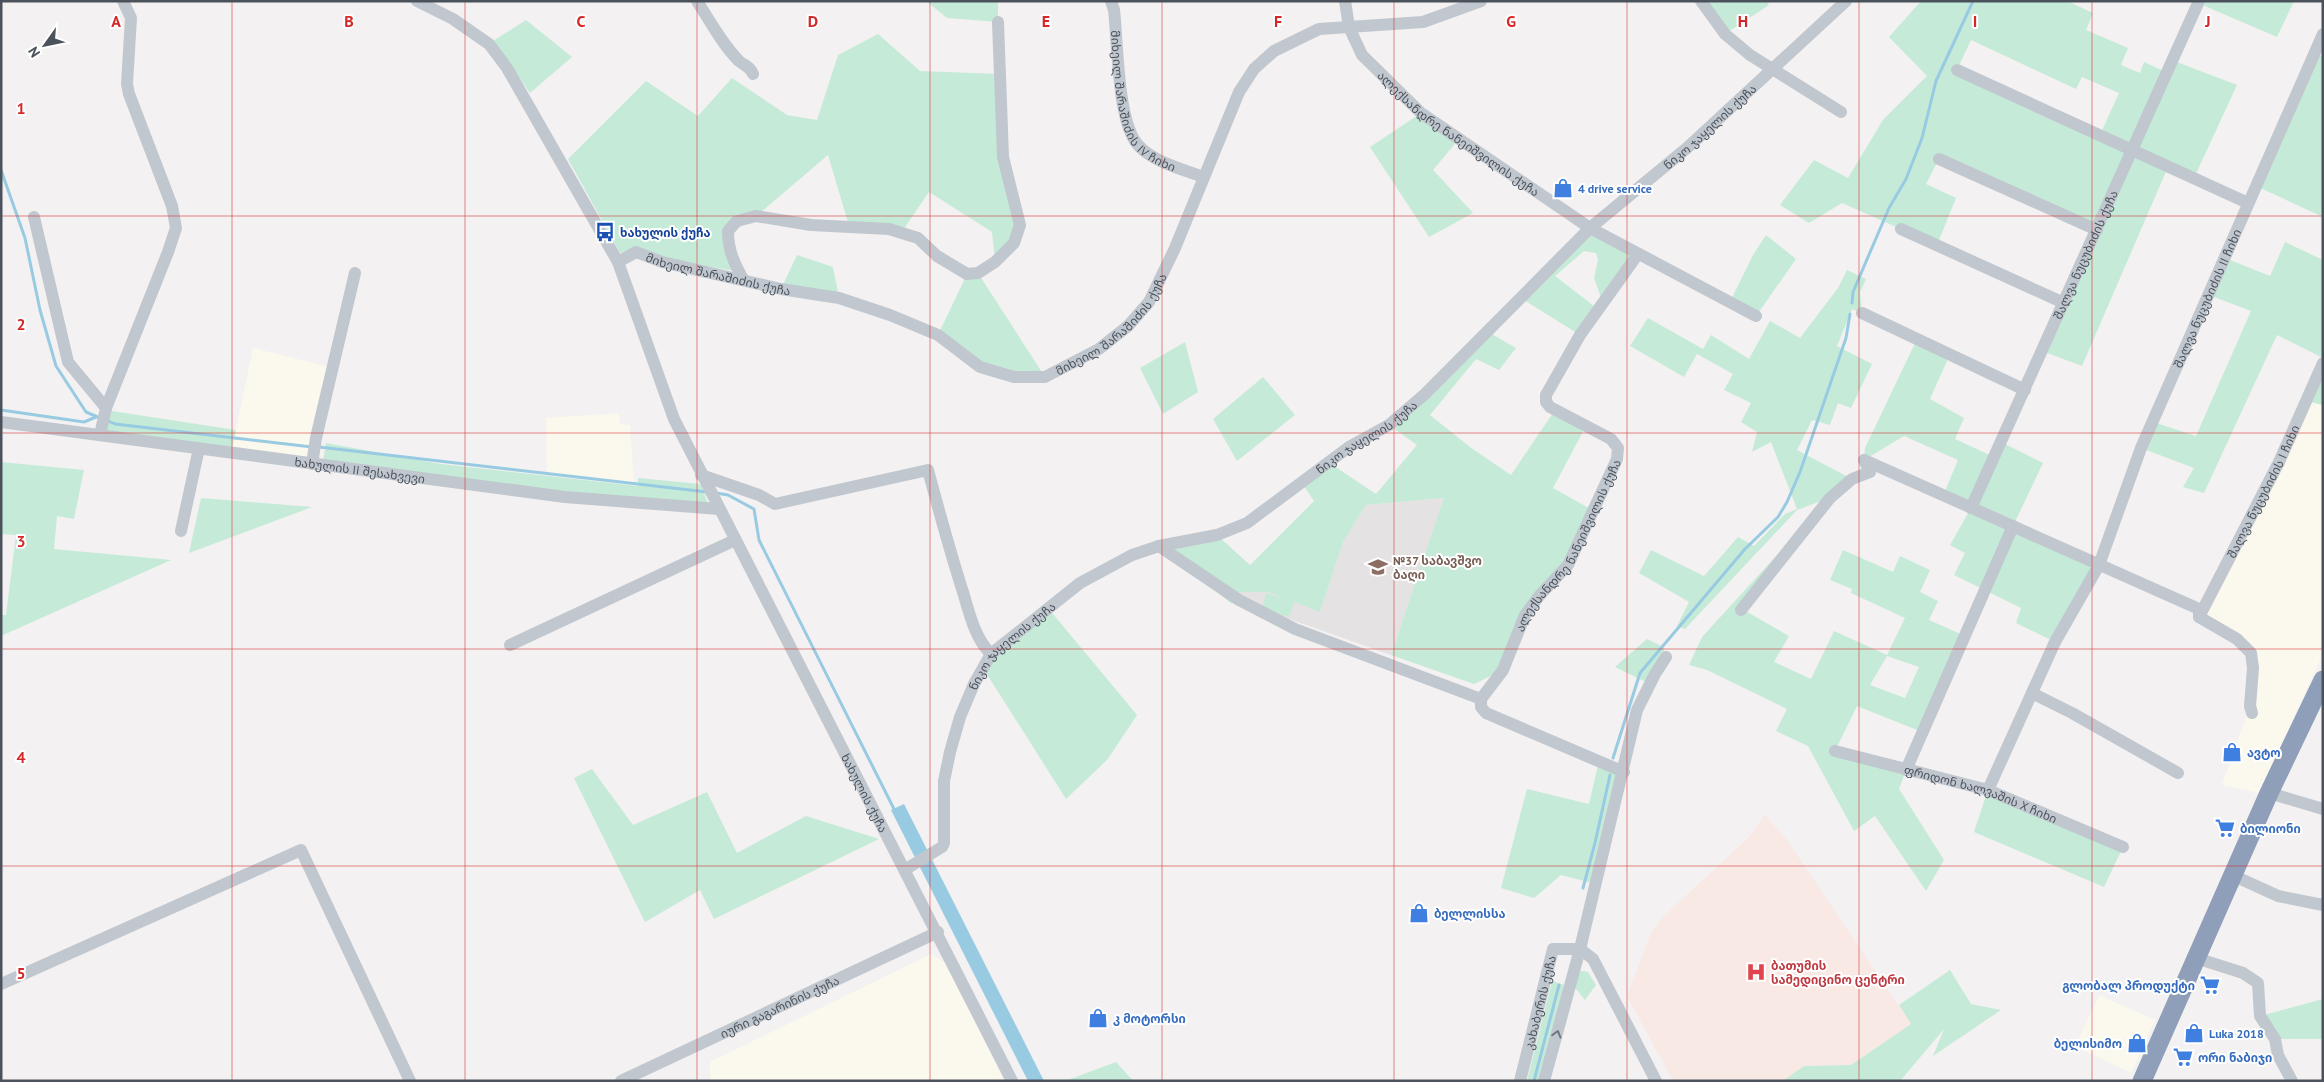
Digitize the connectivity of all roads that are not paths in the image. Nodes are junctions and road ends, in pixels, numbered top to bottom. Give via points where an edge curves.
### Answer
1 (123, 1) edge
2 (417, 1) edge
3 (697, 1) edge
4 (1111, 1) edge
5 (1345, 1) edge
6 (1481, 1) edge
7 (1701, 1) edge
8 (1846, 1) edge
9 (2199, 1) edge
10 (998, 22) dead end
11 (1349, 27) junction
12 (2323, 34) edge
13 (1772, 68) junction
14 (1957, 70) dead end
15 (753, 74) dead end
16 (1841, 112) dead end
17 (2132, 150) junction
18 (1939, 159) dead end
19 (1203, 178) junction
20 (2248, 203) junction
21 (34, 217) dead end
22 (1590, 228) junction
23 (1901, 229) dead end
24 (2097, 230) junction
25 (1638, 254) junction
26 (618, 262) junction
27 (355, 273) dead end
28 (743, 279) junction
29 (2064, 303) junction
30 (1862, 313) dead end
31 (1756, 316) dead end
32 (2323, 363) edge
33 (2025, 390) junction
34 (105, 409) junction
35 (1, 422) edge
36 (100, 435) junction
37 (199, 448) junction
38 (312, 464) junction
39 (704, 479) junction
40 (718, 507) junction
41 (1971, 508) junction
42 (2013, 526) junction
43 (181, 531) dead end
44 (735, 540) junction
45 (1159, 546) junction
46 (2099, 565) junction
47 (1741, 610) dead end
48 (2198, 617) junction
49 (510, 644) dead end
50 (991, 654) junction
51 (1666, 657) dead end
52 (2323, 680) edge
53 (2032, 693) junction
54 (1481, 699) junction
55 (2252, 712) dead end
56 (1835, 751) dead end
57 (1906, 770) junction
58 (1624, 772) junction
59 (2178, 773) dead end
60 (1988, 790) junction
61 (2269, 793) junction
62 (2323, 809) edge
63 (2123, 847) dead end
64 (906, 869) junction
65 (2232, 875) junction
66 (2323, 905) edge
67 (938, 932) junction
68 (1580, 949) junction
69 (2196, 958) junction
70 (1, 984) edge
71 (410, 1081) edge
72 (620, 1081) edge
73 (1012, 1081) edge
74 (1520, 1081) edge
75 (1544, 1081) edge
76 (1656, 1081) edge
77 (2142, 1081) edge
78 (2292, 1081) edge

1 - 34 street via 131,18 129,94 172,206 176,228
2 - 26 street via 489,44 507,68
3 - 15 street via 724,43 740,62 751,68
4 - 19 street, მიხეილ შარაშიძის IV ჩიხი via 1128,128 1139,145 1158,159
5 - 11 street, ალექსანდრე ნანეიშვილის ქუჩა
6 - 11 street, მიხეილ შარაშიძის ქუჩა via 1423,22
7 - 13 street via 1725,34
8 - 13 street, ნიკო ჯაყელის ქუჩა
9 - 17 street, შალვა ნუცუბიძის ქუჩა
10 - 28 street via 1003,157 1020,225 1014,243 995,262 978,273 967,274 937,256 918,238 889,229 811,225 756,216 737,221 728,231 730,253
11 - 19 street, მიხეილ შარაშიძის ქუჩა via 1319,29 1296,39 1274,51 1254,69 1239,92
11 - 22 street, ალექსანდრე ნანეიშვილის ქუჩა via 1362,55 1421,113
12 - 20 street, შალვა ნუცუბიძის II ჩიხი
13 - 16 street
13 - 22 street, ნიკო ჯაყელის ქუჩა via 1687,148
14 - 17 street
17 - 20 street
17 - 24 street, შალვა ნუცუბიძის ქუჩა
18 - 24 street
19 - 28 street, მიხეილ შარაშიძის ქუჩა via 1149,302 1128,326 1099,349 1045,376 1014,377 980,367 938,335 890,315 839,298
20 - 46 street, შალვა ნუცუბიძის II ჩიხი via 2141,448
21 - 34 street via 68,362
22 - 25 street, ალექსანდრე ნანეიშვილის ქუჩა
22 - 45 street, ნიკო ჯაყელის ქუჩა via 1420,399 1389,425 1349,447 1247,523 1217,535
23 - 29 street
24 - 29 street, შალვა ნუცუბიძის ქუჩა
25 - 31 street, ალექსანდრე ნანეიშვილის ქუჩა
25 - 54 street, ალექსანდრე ნანეიშვილის ქუჩა via 1580,335 1546,395 1550,407 1612,439 1618,448 1617,459 1568,566 1525,615 1503,670
26 - 28 street, მიხეილ შარაშიძის ქუჩა via 636,252 662,262
26 - 39 street via 674,419
27 - 38 street
29 - 33 street, შალვა ნუცუბიძის ქუჩა
30 - 33 street
32 - 48 street, შალვა ნუცუბიძის I ჩიხი via 2279,462
33 - 41 street, შალვა ნუცუბიძის ქუჩა
34 - 36 street
35 - 36 street, ხახულის II შესახვევი
36 - 37 street, ხახულის II შესახვევი
37 - 38 street, ხახულის II შესახვევი
37 - 43 street
38 - 40 street, ხახულის II შესახვევი via 565,497
39 - 40 street, ხახულის ქუჩა
39 - 50 street via 760,495 775,504 928,470 946,540 972,619 984,648
40 - 44 street, ხახულის ქუჩა
41 - 42 street
41 - 47 street via 1864,460 1870,472 1852,479 1830,498
42 - 46 street
42 - 57 street
44 - 49 street
44 - 64 street, ხახულის ქუჩა via 889,842
45 - 50 street, ნიკო ჯაყელის ქუჩა via 1132,555 1080,583
45 - 54 street via 1239,600 1295,629
46 - 48 street via 2200,610
46 - 53 street, შალვა ნუცუბიძის II ჩიხი via 2055,642
48 - 55 street via 2237,639 2251,653
50 - 64 street, ნიკო ჯაყელის ქუჩა via 967,700 950,752 944,781 944,843
51 - 58 street via 1637,710
52 - 61 highway
53 - 59 street via 2072,712
53 - 60 street, შალვა ნუცუბიძის II ჩიხი
54 - 58 street via 1481,707 1486,713
56 - 57 street, ფრიდონ ხალვაშის X ჩიხი
57 - 60 street, ფრიდონ ხალვაშის X ჩიხი
58 - 68 street
60 - 63 street, ფრიდონ ხალვაშის X ჩიხი
61 - 62 street
61 - 65 highway
64 - 67 street, ხახულის ქუჩა
65 - 66 street via 2278,896
65 - 69 highway
67 - 72 street, იური გაგარინის ქუჩა
67 - 73 street, ხახულის ქუჩა
68 - 74 street, კახაბერის ქუჩა via 1553,949
75 -> 68 street, კახაბერის ქუჩა
68 - 76 street via 1593,959
69 - 77 highway
69 - 78 street via 2243,973 2258,983 2260,1016
70 - 71 street via 301,850

